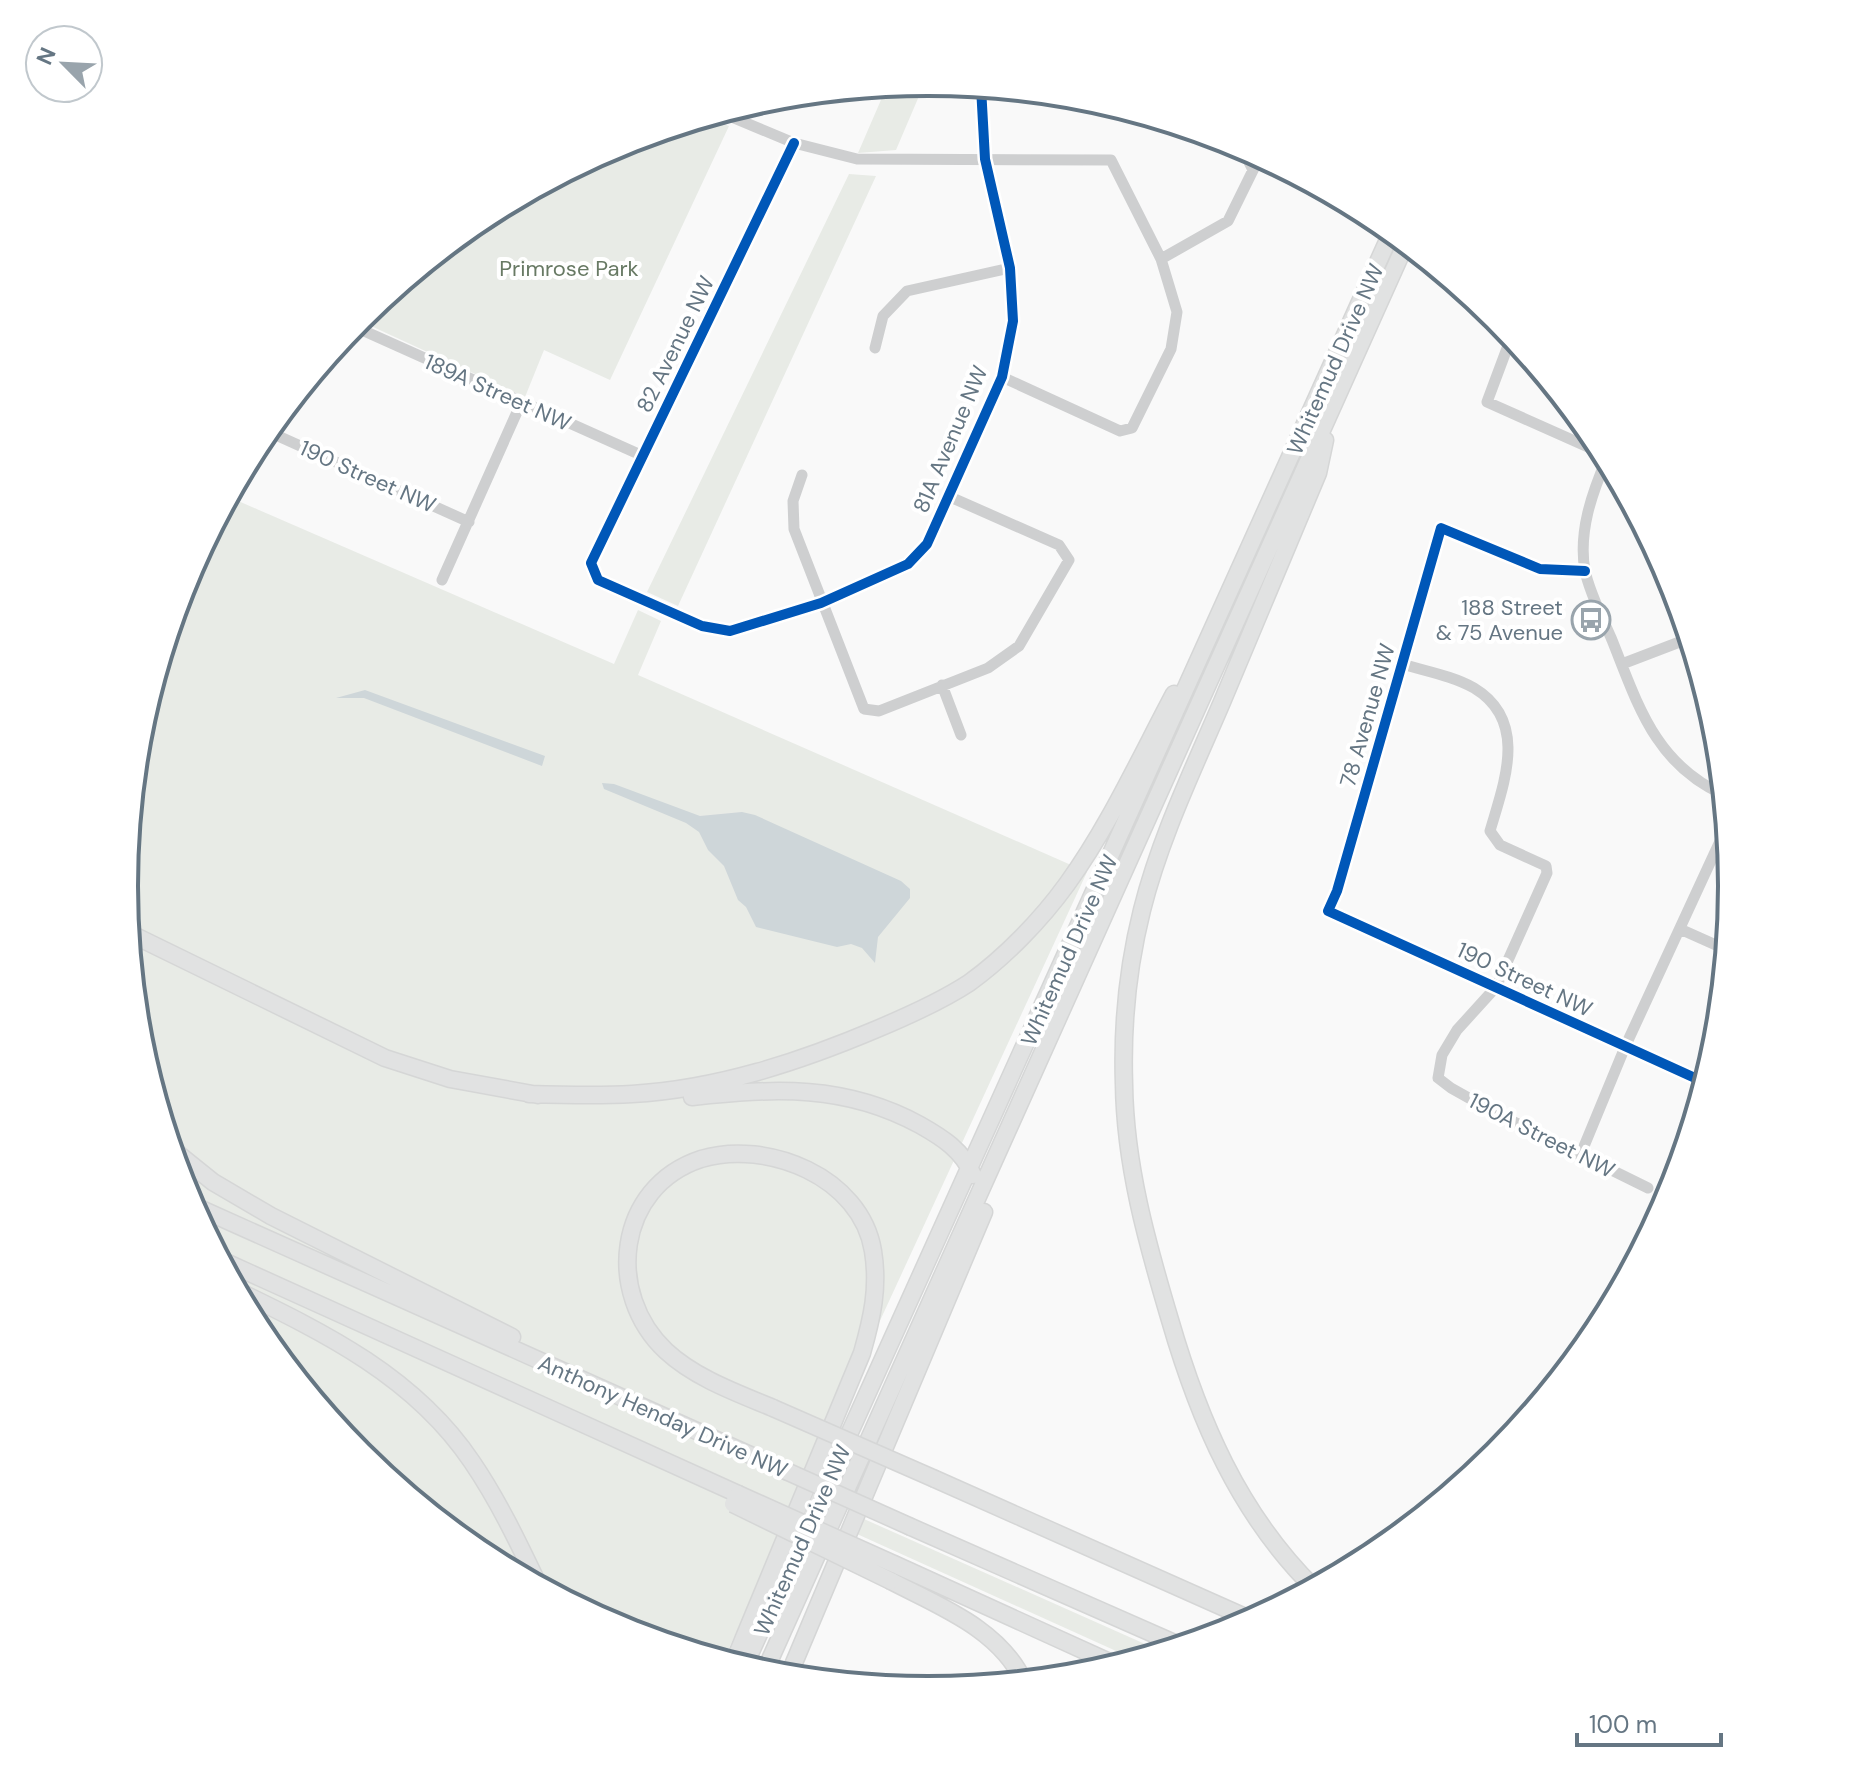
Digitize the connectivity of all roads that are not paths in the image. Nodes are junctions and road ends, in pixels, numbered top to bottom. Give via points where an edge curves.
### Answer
1 (982, 98) edge
2 (738, 120) edge
3 (794, 143) junction
4 (985, 159) junction
5 (1251, 165) edge
6 (1254, 167) edge
7 (1253, 170) junction
8 (1387, 242) edge
9 (1402, 253) edge
10 (1161, 259) junction
11 (1010, 268) junction
12 (366, 332) edge
13 (875, 348) dead end
14 (1507, 349) edge
15 (1002, 377) junction
16 (521, 403) junction
17 (1334, 403) junction
18 (279, 436) edge
19 (1586, 448) edge
20 (643, 456) junction
21 (1601, 472) edge
22 (802, 475) dead end
23 (948, 496) junction
24 (469, 522) junction
25 (1251, 546) junction
26 (1585, 571) junction
27 (442, 580) dead end
28 (821, 603) junction
29 (730, 631) joint
30 (1680, 642) edge
31 (1402, 664) junction
32 (1622, 664) junction
33 (942, 685) junction
34 (961, 735) dead end
35 (1713, 788) edge
36 (1717, 847) edge
37 (1328, 911) joint
38 (1680, 929) junction
39 (140, 938) edge
40 (1716, 945) edge
41 (1496, 987) junction
42 (1058, 1020) junction
43 (1625, 1047) junction
44 (1695, 1078) edge
45 (529, 1094) junction
46 (1580, 1156) junction
47 (188, 1162) edge
48 (970, 1169) junction
49 (1648, 1188) dead end
50 (980, 1195) junction
51 (209, 1213) edge
52 (236, 1267) edge
53 (254, 1299) edge
54 (544, 1363) junction
55 (829, 1433) edge
56 (829, 1433) edge
57 (829, 1433) edge
58 (829, 1433) edge
59 (531, 1570) edge
60 (893, 1573) junction
61 (1307, 1580) edge
62 (1238, 1614) edge
63 (1167, 1640) edge
64 (737, 1653) edge
65 (749, 1656) edge
66 (1099, 1658) edge
67 (769, 1661) edge
68 (793, 1665) edge
69 (1017, 1671) edge

1 - 4 street, 81A Avenue NW
2 - 3 street
3 - 4 street via 857,159
3 - 20 street, 82 Avenue NW
4 - 10 street via 1111,160
4 - 11 street, 81A Avenue NW
5 - 7 street
6 - 7 street
7 - 10 street via 1228,221
8 - 25 highway, Whitemud Drive NW
9 - 17 highway, Whitemud Drive NW
10 - 15 street via 1177,312 1171,349 1132,428 1120,431
11 - 13 street via 907,291 883,316
11 - 15 street, 81A Avenue NW via 1013,321
12 - 16 street, 189A Street NW
14 - 19 street via 1487,402
15 - 23 street, 81A Avenue NW
16 - 20 street, 189A Street NW
16 - 24 street
17 - 42 highway, Whitemud Drive NW
17 - 61 highway via 1318,473 1162,847 1142,910 1124,1038 1125,1114 1139,1210 1185,1374 1238,1489 1259,1524
18 - 24 street, 190 Street NW
20 - 29 street, 82 Avenue NW via 591,563 598,580 702,626
21 - 26 street via 1586,513
22 - 28 street via 793,501 794,529
23 - 28 street, 81A Avenue NW via 927,544 908,564
23 - 33 street via 1059,545 1069,560 1019,646 988,668
24 - 27 street
25 - 45 highway via 1066,885 1013,946 969,982 921,1011 853,1039 721,1082 633,1094
25 - 48 highway, Whitemud Drive NW
26 - 31 street, 78 Avenue NW via 1540,569 1441,528
26 - 32 street
28 - 29 street, 81A Avenue NW
28 - 33 street via 864,709 879,711
30 - 32 street
31 - 37 street, 78 Avenue NW
31 - 41 street via 1476,689 1490,702 1508,735 1507,773 1490,831 1500,845 1546,866 1547,873
32 - 35 street via 1657,741 1690,775
33 - 34 street
36 - 38 street
37 - 41 street, 190 Street NW
38 - 40 street
38 - 43 street
39 - 45 highway via 385,1058 450,1079
41 - 43 street, 190 Street NW
41 - 46 street, 190A Street NW via 1457,1030 1442,1055 1438,1078
42 - 50 highway, Whitemud Drive NW
42 - 68 highway via 1026,1115
43 - 44 street, 190 Street NW
43 - 46 street
45 - 48 highway via 634,1103 755,1091 848,1096 942,1137
46 - 49 street, 190A Street NW
47 - 54 highway via 242,1200 524,1343
48 - 50 highway
48 - 65 highway, Whitemud Drive NW
50 - 67 highway, Whitemud Drive NW
51 - 54 highway, Anthony Henday Drive NW
52 - 60 highway, Anthony Henday Drive NW, bridge via 693,1474
53 - 59 highway via 362,1356 429,1411 471,1460
54 - 63 highway, Anthony Henday Drive NW, bridge
55 - 62 highway, bridge
56 - 57 highway, bridge via 696,1373 668,1353 639,1316 630,1297 630,1234 640,1210 668,1177 701,1160 770,1155 811,1172 854,1208 873,1249 875,1307
58 - 64 highway, bridge
60 - 66 highway, Anthony Henday Drive NW
60 - 69 highway via 1000,1646

